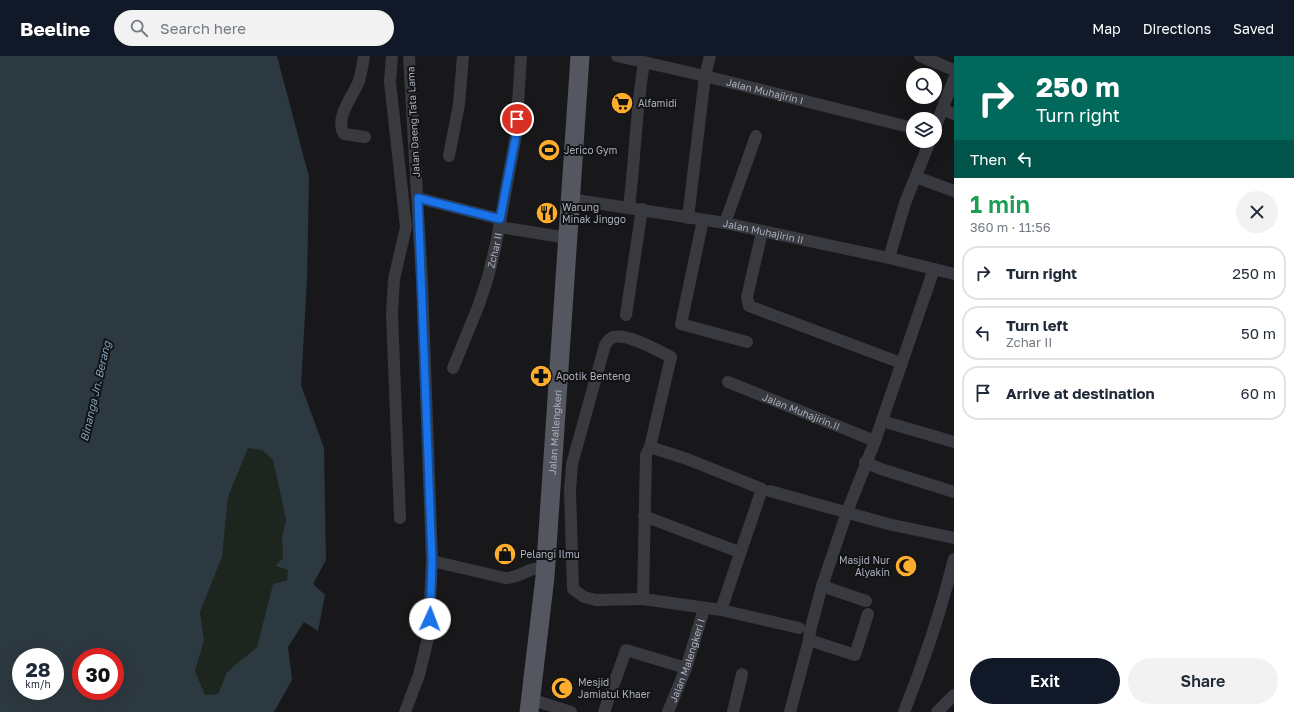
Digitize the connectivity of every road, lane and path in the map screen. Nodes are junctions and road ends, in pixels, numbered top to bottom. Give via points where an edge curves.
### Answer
1 (364, 56) edge
2 (392, 56) edge
3 (409, 56) edge
4 (462, 56) edge
5 (521, 56) edge
6 (580, 56) edge
7 (617, 56) edge
8 (710, 56) edge
9 (920, 56) edge
10 (646, 61) edge
11 (954, 70) edge
12 (705, 76) junction
13 (954, 80) edge
14 (942, 109) junction
15 (941, 112) edge
16 (954, 114) edge
17 (906, 126) edge
18 (756, 136) dead end
19 (365, 137) dead end
20 (927, 148) edge
21 (449, 156) dead end
22 (916, 177) junction
23 (954, 190) edge
24 (418, 198) junction
25 (570, 198) junction
26 (629, 207) junction
27 (642, 210) junction
28 (688, 218) junction
29 (703, 220) junction
30 (499, 223) junction
31 (725, 224) junction
32 (762, 232) junction
33 (568, 238) junction
34 (889, 258) junction
35 (934, 269) junction
36 (954, 274) edge
37 (626, 315) dead end
38 (747, 342) dead end
39 (901, 363) junction
40 (452, 368) dead end
41 (728, 382) dead end
42 (882, 421) junction
43 (875, 441) junction
44 (954, 442) edge
45 (650, 447) junction
46 (865, 462) junction
47 (551, 484) junction
48 (570, 484) junction
49 (770, 491) dead end
50 (954, 492) edge
51 (846, 512) junction
52 (644, 516) junction
53 (400, 518) dead end
54 (954, 538) edge
55 (739, 552) junction
56 (954, 559) edge
57 (432, 561) junction
58 (545, 568) junction
59 (822, 586) junction
60 (950, 592) edge
61 (643, 599) junction
62 (866, 601) dead end
63 (704, 609) junction
64 (721, 610) junction
65 (868, 614) dead end
66 (799, 628) dead end
67 (809, 640) junction
68 (686, 668) junction
69 (742, 674) dead end
70 (954, 695) edge
71 (529, 706) edge
72 (405, 712) edge
73 (571, 712) edge
74 (604, 712) edge
75 (668, 712) edge
76 (733, 712) edge
77 (790, 712) edge
78 (904, 712) edge
79 (937, 712) edge

1 - 19 street via 359,81 342,117 341,129 344,134
2 - 53 street via 390,82 406,227 394,279 392,313
3 - 24 street, Jalan Daeng Tata Lama
4 - 21 street via 459,104
5 - 30 street, Zchar II via 516,135
6 - 25 main road, Jalan Mallengkeri
7 - 10 street, Jalan Muhajirin I
8 - 12 street
9 - 11 street
10 - 12 street, Jalan Muhajirin I
10 - 26 street via 640,86
12 - 17 street, Jalan Muhajirin I
12 - 28 street
13 - 14 street
14 - 15 street
14 - 16 street
18 - 31 street
20 - 22 street
22 - 23 street
22 - 34 street via 905,203
24 - 30 street
24 - 57 street, Jalan Daeng Tata Lama
25 - 26 street, Jalan Muhajirin II
25 - 33 main road, Jalan Mallengkeri
26 - 27 street, Jalan Muhajirin II
27 - 28 street, Jalan Muhajirin II
27 - 37 street
28 - 29 street, Jalan Muhajirin II
29 - 31 street, Jalan Muhajirin II
29 - 38 street via 681,324
30 - 33 street
30 - 40 street, Zchar II via 488,277
31 - 32 street, Jalan Muhajirin II
32 - 34 street, Jalan Muhajirin II
32 - 39 street via 747,297 749,306
33 - 47 main road, Jalan Mallengkeri
34 - 35 street, Jalan Muhajirin II
35 - 36 street, Jalan Muhajirin II
35 - 39 street
39 - 42 street
41 - 43 street, Jalan Muhajirin.II
42 - 43 street
42 - 44 street
43 - 46 street
45 - 48 street via 672,357 626,337 613,337 605,345 572,464
45 - 52 street via 646,455
45 - 55 street via 762,489
46 - 50 street
46 - 51 street
47 - 48 street
47 - 58 main road, Jalan Mallengkeri
48 - 61 street via 574,588 584,597 596,600
49 - 51 street
51 - 54 street
51 - 59 street
52 - 55 street
52 - 61 street
55 - 64 street
56 - 60 street
57 - 58 street via 505,578 512,578 532,568
57 - 72 street, Jalan Daeng Tata Lama via 428,638 419,674
58 - 71 main road, Jalan Mallengkeri
59 - 62 street
59 - 67 street
60 - 78 street
61 - 63 street
63 - 64 street
63 - 68 street, Jalan Malengkeri I
64 - 66 street
65 - 67 street via 855,656
67 - 77 street
68 - 74 street via 626,650
68 - 75 street, Jalan Malengkeri I
69 - 76 street
70 - 79 street
71 - 73 street

